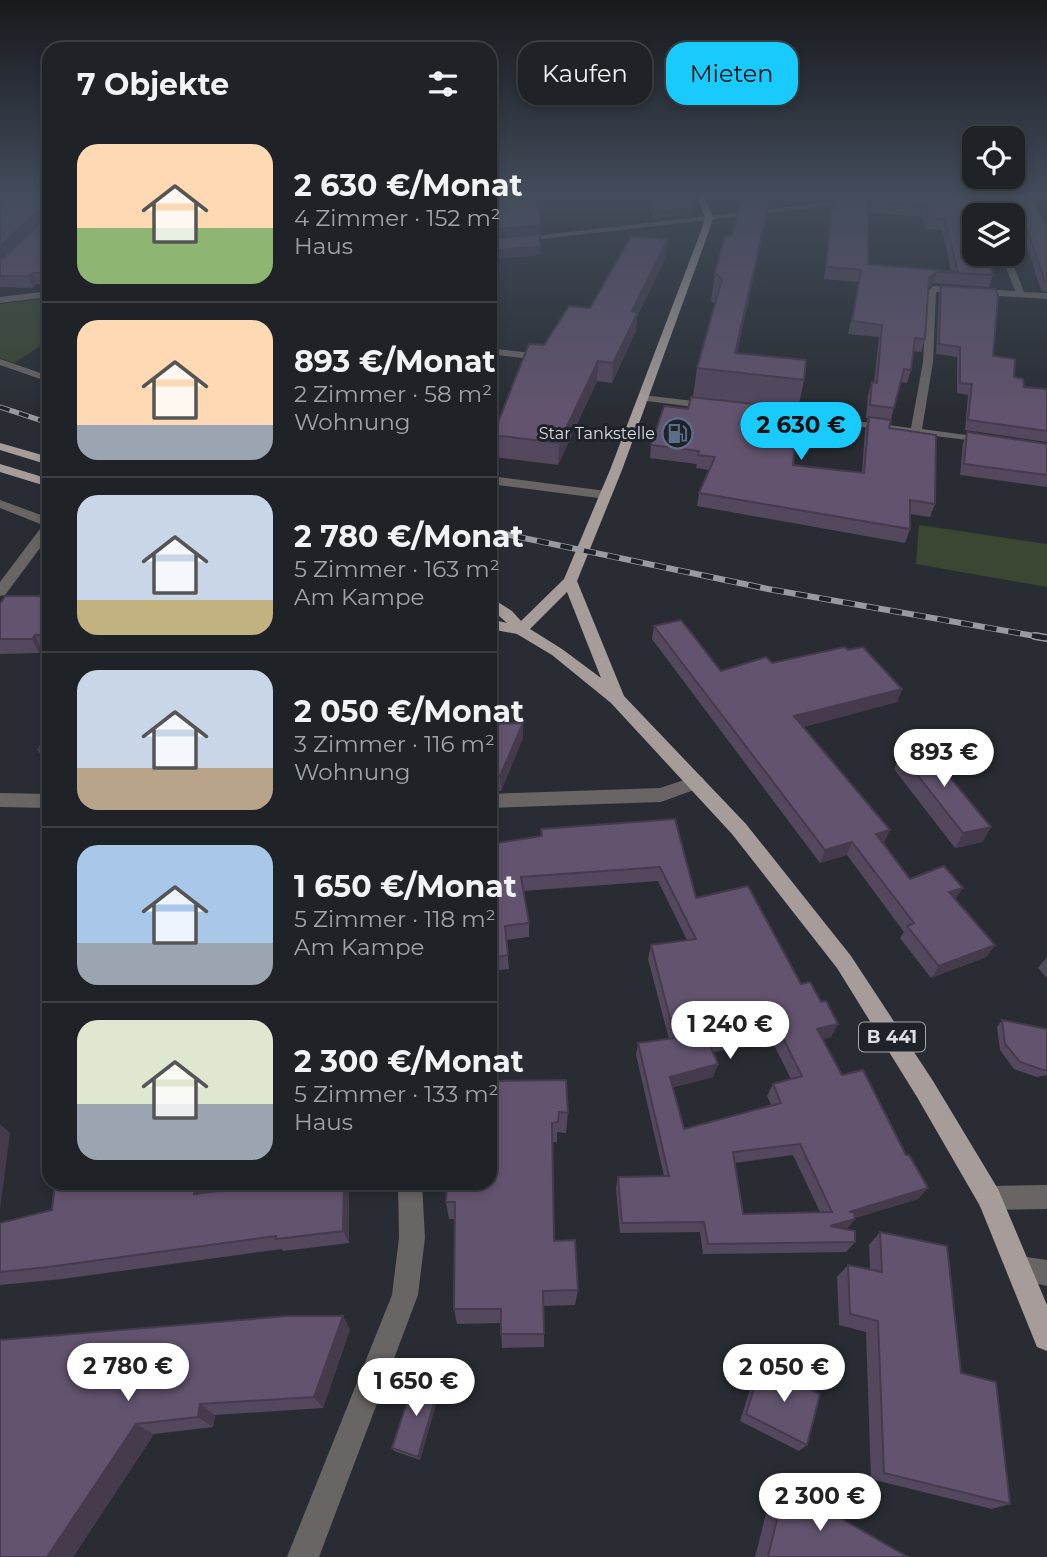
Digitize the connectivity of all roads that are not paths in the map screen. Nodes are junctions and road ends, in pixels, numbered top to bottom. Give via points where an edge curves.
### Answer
1 (691, 268) edge
2 (1010, 268) edge
3 (1020, 294) junction
4 (42, 295) edge
5 (1047, 296) edge
6 (0, 300) edge
7 (497, 352) edge
8 (530, 356) edge
9 (0, 362) edge
10 (42, 377) edge
11 (643, 398) junction
12 (724, 407) edge
13 (765, 412) edge
14 (916, 430) junction
15 (995, 442) edge
16 (0, 446) edge
17 (42, 459) edge
18 (0, 468) edge
19 (42, 481) edge
20 (497, 481) edge
21 (606, 495) junction
22 (0, 504) edge
23 (42, 522) edge
24 (42, 535) edge
25 (570, 581) junction
26 (0, 592) edge
27 (497, 606) edge
28 (497, 625) edge
29 (521, 630) junction
30 (617, 699) junction
31 (696, 782) junction
32 (0, 800) edge
33 (42, 801) edge
34 (497, 801) edge
35 (410, 1190) edge
36 (1047, 1197) edge
37 (989, 1199) junction
38 (1020, 1269) junction
39 (1047, 1273) edge
40 (1047, 1337) edge
41 (303, 1557) edge

1 - 11 main road
2 - 3 street
3 - 5 street
3 - 14 street via 933,289 929,368
4 - 6 street
7 - 8 street
9 - 10 street
11 - 12 street
11 - 21 main road
13 - 14 street
14 - 15 street
16 - 17 main road
18 - 19 main road
20 - 21 street
21 - 25 main road
22 - 23 street
24 - 26 street
25 - 29 main road
25 - 30 main road
27 - 29 main road, B 441
28 - 29 main road, B 441
29 - 30 main road, B 441
30 - 31 main road, B 441
31 - 34 street via 661,795
31 - 37 main road, B 441 via 784,883 844,962
32 - 33 street
35 - 41 street via 412,1238 405,1294
36 - 37 street
37 - 38 main road, B 441
38 - 39 street
38 - 40 main road, B 441

